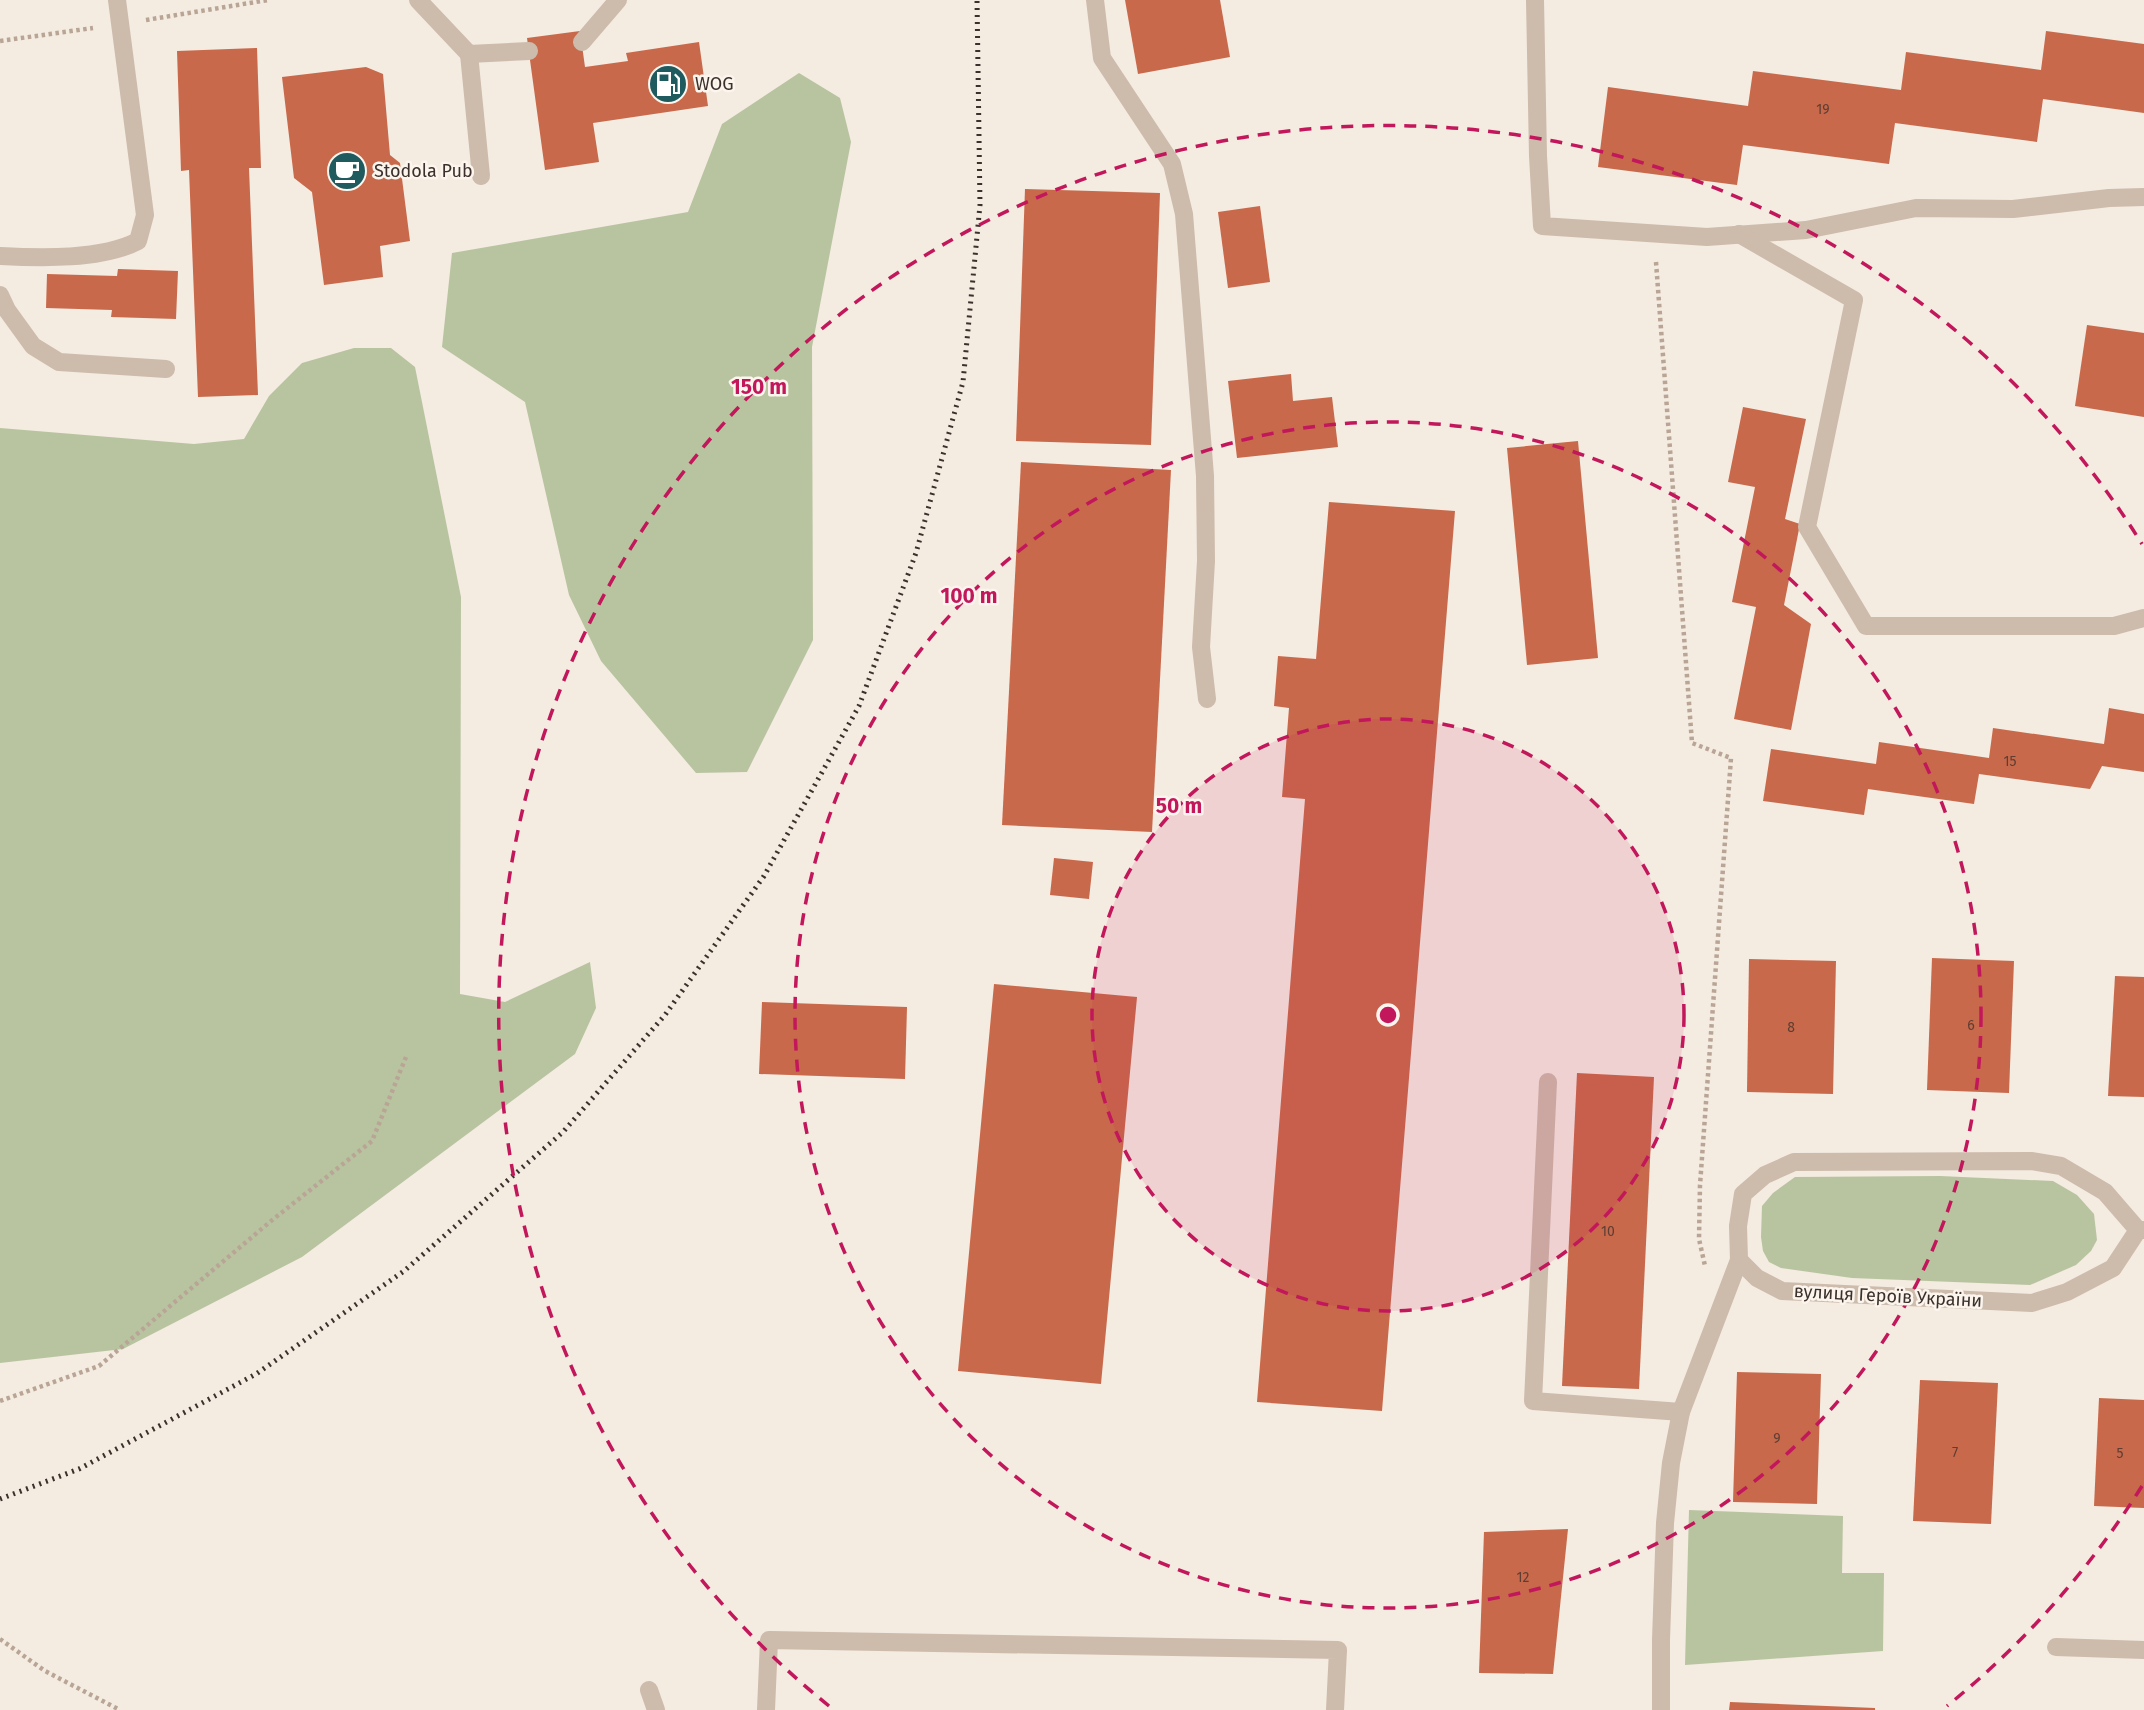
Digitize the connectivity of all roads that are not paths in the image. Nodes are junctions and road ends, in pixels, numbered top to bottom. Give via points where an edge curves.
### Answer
1 (117, 0) edge
2 (418, 0) edge
3 (618, 0) edge
4 (1095, 0) edge
5 (1535, 0) edge
6 (582, 42) dead end
7 (529, 51) dead end
8 (469, 54) junction
9 (481, 176) dead end
10 (2144, 197) edge
11 (1739, 234) junction
12 (0, 256) edge
13 (0, 295) edge
14 (166, 369) dead end
15 (2144, 618) edge
16 (1207, 699) dead end
17 (1548, 1082) dead end
18 (2141, 1230) edge
19 (1739, 1260) junction
20 (1681, 1412) junction
21 (2056, 1647) dead end
22 (2144, 1650) edge
23 (649, 1690) dead end
24 (656, 1710) edge
25 (766, 1710) edge
26 (1335, 1710) edge
27 (1661, 1710) edge

1 - 12 street via 145,215 138,241 121,250 42,258
2 - 8 street
3 - 6 street
4 - 16 street via 1102,58 1172,164 1185,214 1205,476 1201,647
5 - 11 street via 1542,226 1707,237
7 - 8 street
8 - 9 street
10 - 11 street via 2013,209 1916,208 1806,230
11 - 15 street via 1853,300 1807,527 1866,625 2114,626
13 - 14 street via 33,346 59,362
17 - 20 street via 1533,1401
18 - 19 street, вулиця Героїв України via 2113,1268 2067,1292 2032,1303 1782,1291 1757,1278
18 - 19 street, вулиця Героїв України via 2105,1192 2061,1166 2031,1161 1794,1162 1765,1175 1743,1194
19 - 20 street
20 - 27 street via 1665,1523
21 - 22 street
23 - 24 street
25 - 26 street via 769,1640 1338,1650

